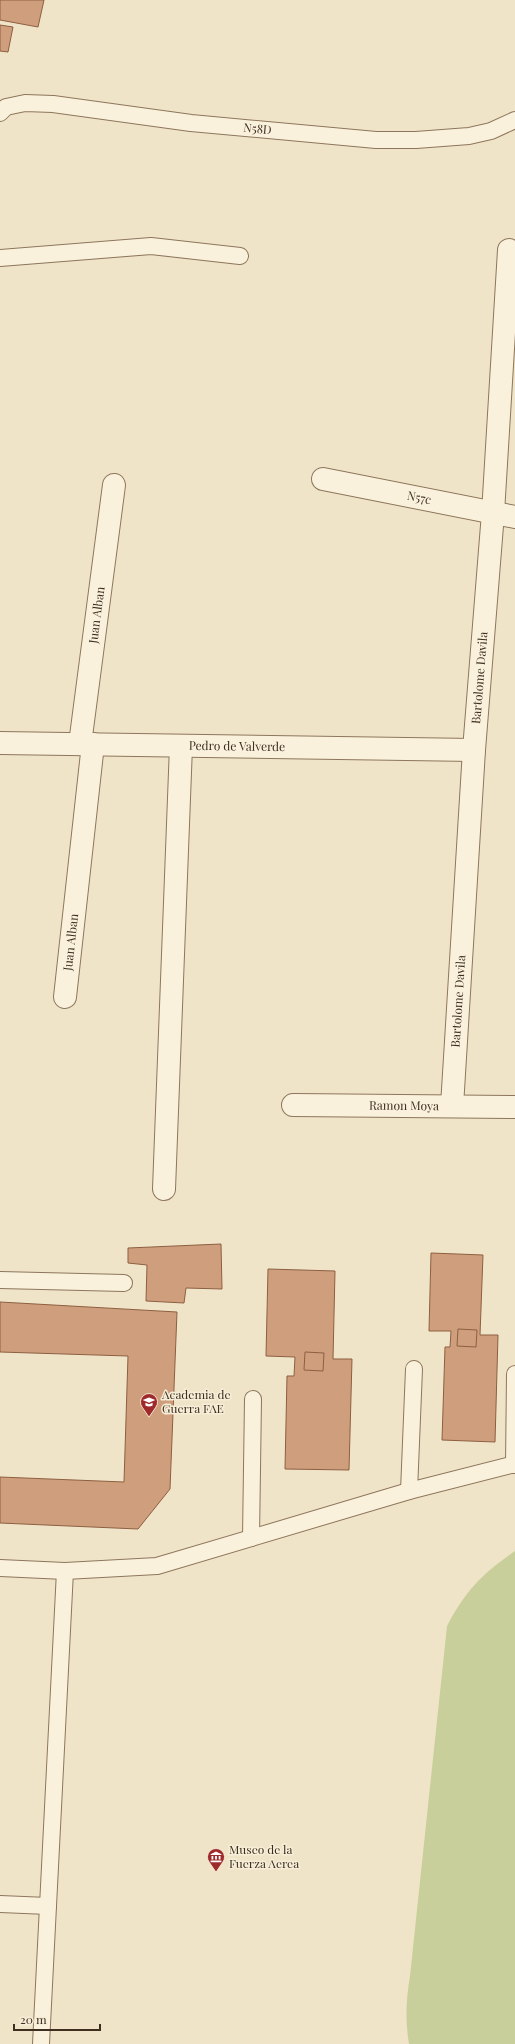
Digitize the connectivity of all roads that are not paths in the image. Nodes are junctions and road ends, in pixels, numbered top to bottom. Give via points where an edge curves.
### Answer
1 (0, 113) edge
2 (515, 120) edge
3 (509, 250) dead end
4 (240, 256) dead end
5 (0, 258) edge
6 (323, 479) dead end
7 (114, 485) dead end
8 (493, 513) junction
9 (515, 517) edge
10 (0, 743) edge
11 (87, 744) junction
12 (181, 746) junction
13 (474, 750) junction
14 (65, 997) dead end
15 (293, 1105) dead end
16 (452, 1106) junction
17 (515, 1107) edge
18 (164, 1189) dead end
19 (0, 1280) edge
20 (124, 1283) dead end
21 (414, 1369) dead end
22 (515, 1374) edge
23 (253, 1399) dead end
24 (515, 1464) edge
25 (409, 1491) junction
26 (251, 1538) junction
27 (0, 1568) edge
28 (65, 1571) junction
29 (0, 1904) edge
30 (48, 1906) junction
31 (41, 2044) edge

1 - 2 lane, N58D via 6,107 25,103 53,104 191,122 382,140 469,136 491,131
3 - 8 street, Bartolome Davila
4 - 5 lane via 151,246
6 - 8 street, N57c
7 - 11 street, Juan Alban
8 - 9 street, N57c
8 - 13 street, Bartolome Davila
10 - 11 street, Pedro de Valverde
11 - 12 street, Pedro de Valverde
11 - 14 street, Juan Alban
12 - 13 street, Pedro de Valverde
12 - 18 street
13 - 16 street, Bartolome Davila
15 - 16 street, Ramon Moya
16 - 17 street, Ramon Moya
19 - 20 lane
21 - 25 lane
22 - 24 lane
23 - 26 lane
24 - 25 lane
25 - 26 lane
26 - 28 lane via 157,1566
27 - 28 lane
28 - 30 lane
29 - 30 lane
30 - 31 lane

